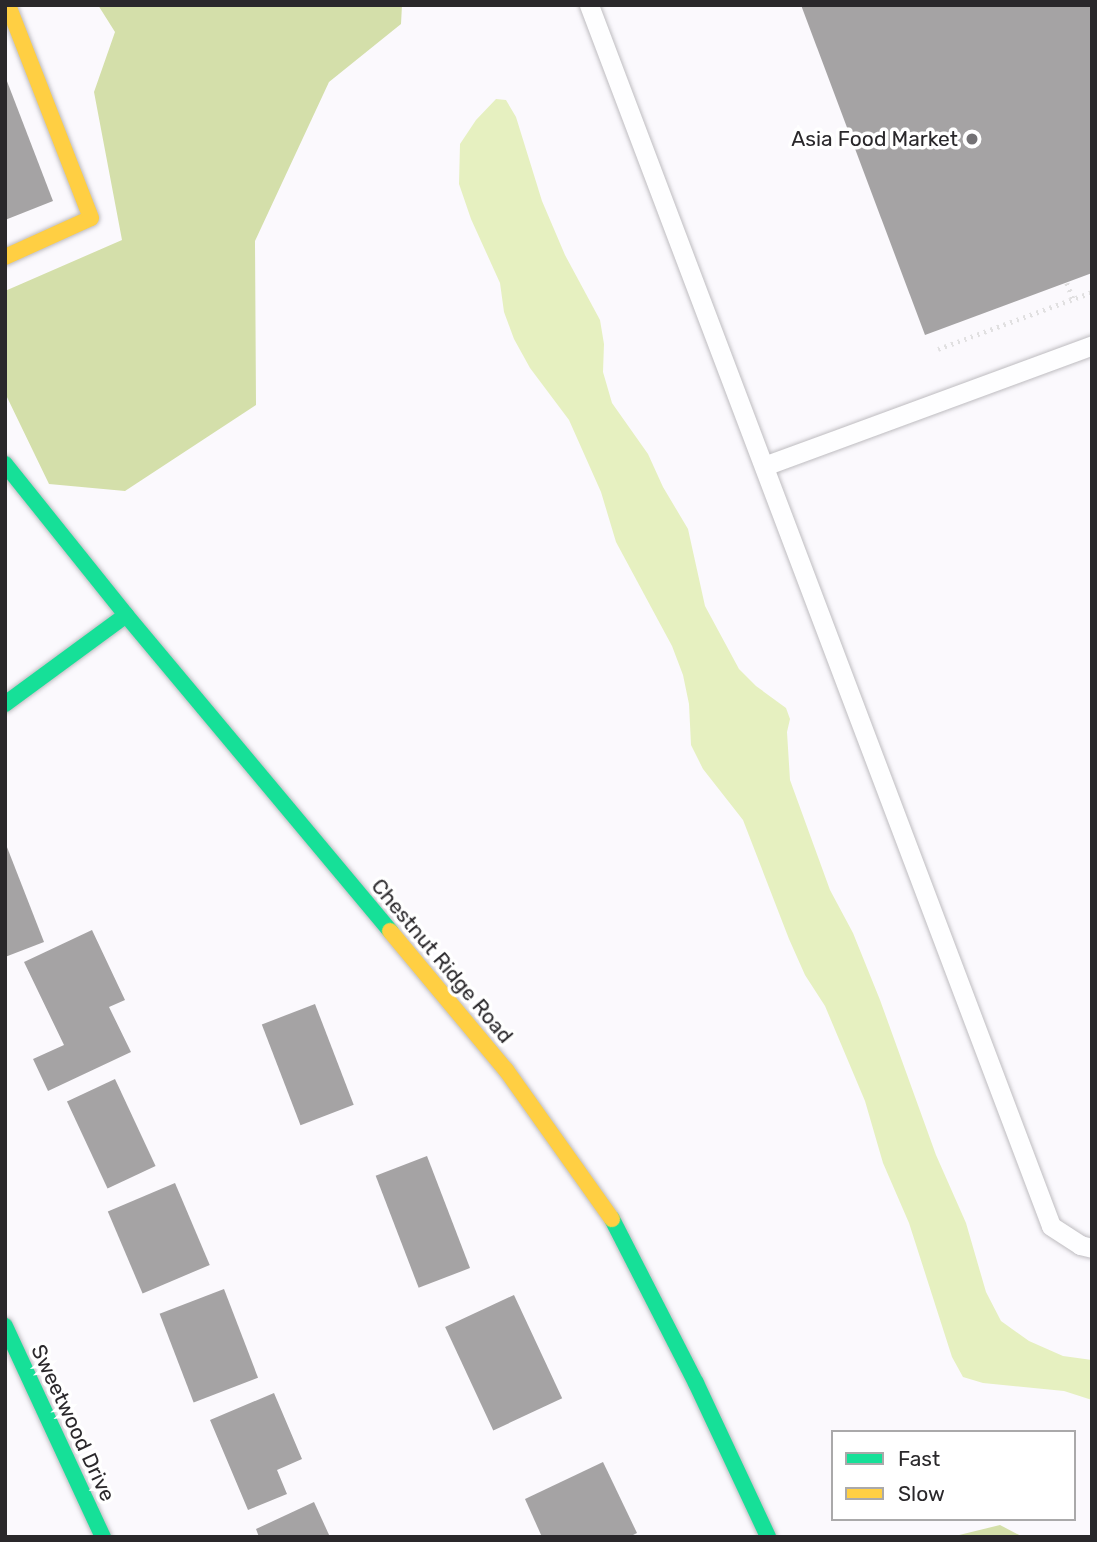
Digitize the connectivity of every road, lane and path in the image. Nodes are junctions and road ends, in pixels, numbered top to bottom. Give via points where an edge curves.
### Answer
1 (8, 5) edge
2 (589, 5) edge
3 (5, 257) edge
4 (1067, 283) dead end
5 (1092, 292) edge
6 (1073, 299) junction
7 (1092, 345) edge
8 (938, 349) dead end
9 (5, 464) edge
10 (764, 466) junction
11 (126, 615) junction
12 (5, 705) edge
13 (1092, 1248) edge
14 (5, 1326) edge
15 (103, 1537) edge
16 (768, 1537) edge

1 - 3 street via 91,218
2 - 10 lane
4 - 6 path
5 - 6 path
6 - 8 path
7 - 10 lane
9 - 11 street, Chestnut Ridge Road
10 - 13 lane via 1051,1226
11 - 12 street
11 - 16 street, Chestnut Ridge Road via 506,1070 606,1208
14 - 15 street, Sweetwood Drive

